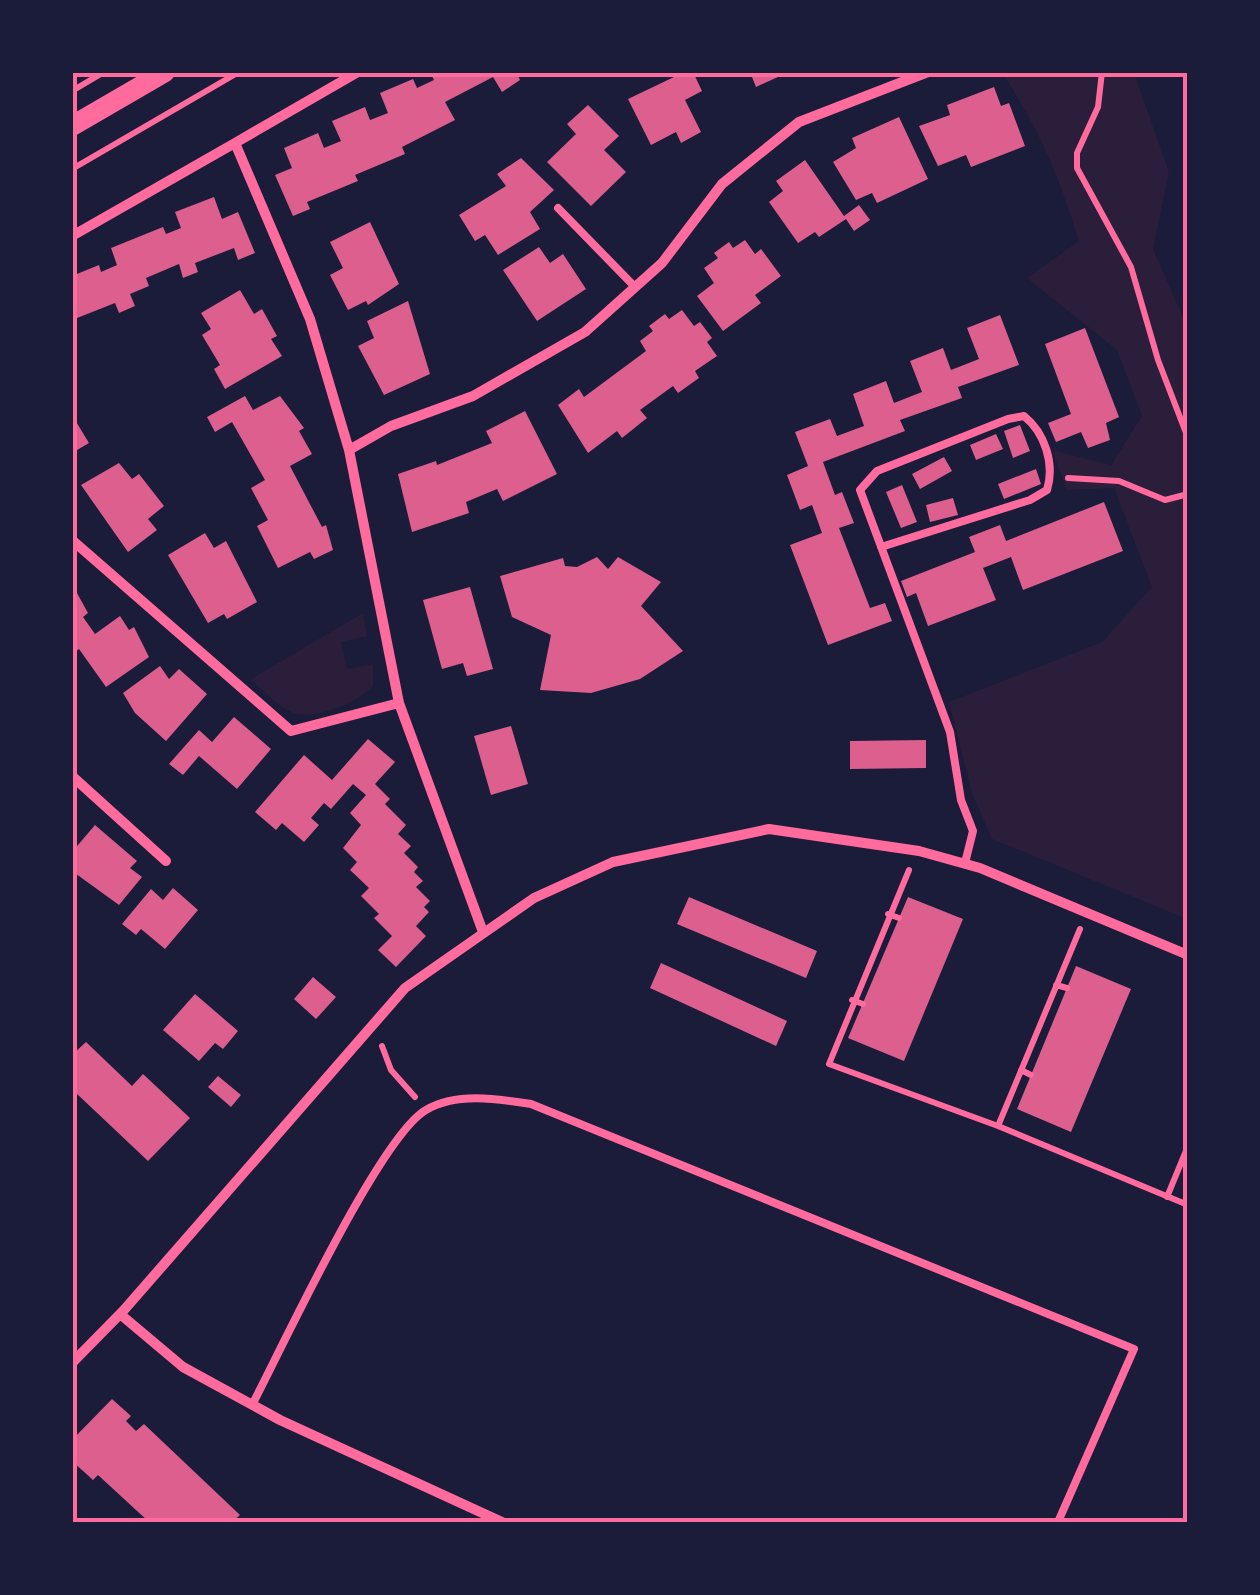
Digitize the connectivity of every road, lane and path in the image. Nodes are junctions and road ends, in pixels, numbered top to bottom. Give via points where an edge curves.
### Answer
1 (104, 72) edge
2 (164, 72) edge
3 (240, 72) edge
4 (358, 72) edge
5 (928, 72) edge
6 (1102, 72) edge
7 (72, 91) edge
8 (72, 126) edge
9 (235, 142) junction
10 (72, 169) edge
11 (558, 208) dead end
12 (72, 236) edge
13 (635, 288) junction
14 (1188, 438) edge
15 (349, 450) junction
16 (1050, 481) junction
17 (1188, 494) edge
18 (72, 540) edge
19 (881, 548) junction
20 (400, 703) junction
21 (72, 776) edge
22 (919, 851) junction
23 (166, 861) dead end
24 (966, 863) junction
25 (1088, 912) junction
26 (888, 914) junction
27 (899, 918) dead end
28 (482, 932) junction
29 (1188, 955) edge
30 (1056, 985) junction
31 (1067, 988) dead end
32 (852, 1000) junction
33 (863, 1004) dead end
34 (376, 1021) junction
35 (1020, 1070) junction
36 (1030, 1075) dead end
37 (426, 1110) junction
38 (998, 1126) junction
39 (1188, 1146) edge
40 (1167, 1197) junction
41 (1188, 1205) edge
42 (120, 1314) junction
43 (72, 1362) edge
44 (252, 1405) junction
45 (502, 1522) edge
46 (1058, 1522) edge

1 - 7 path
2 - 8 main road
3 - 10 path
4 - 9 street
5 - 13 street via 799,122 722,184
6 - 14 path via 1077,168 1132,267
9 - 12 street
9 - 15 street via 310,319
11 - 13 lane
13 - 15 street via 585,332 505,378
15 - 20 street
16 - 17 path via 1119,481 1165,500
16 - 19 lane via 1030,500
16 - 19 lane via 1053,471 1037,426 1024,416 1008,418 877,471 860,490
18 - 20 street via 291,731
19 - 24 lane via 950,732 960,800 973,831
20 - 28 street
21 - 23 street
22 - 24 street
22 - 26 path
22 - 28 street via 768,829 613,862 534,898
24 - 25 street
25 - 29 street
25 - 30 path
26 - 27 path
26 - 32 path
28 - 34 street via 405,988
30 - 31 path
30 - 35 path
32 - 33 path
32 - 38 path via 830,1064
34 - 37 path via 391,1070
34 - 42 street
35 - 36 path
35 - 38 path
37 - 44 lane via 388,1149
37 - 46 lane via 484,1096 531,1104 1134,1349
38 - 40 path
39 - 40 path
40 - 41 path
42 - 43 street
42 - 44 street via 183,1367
44 - 45 street

